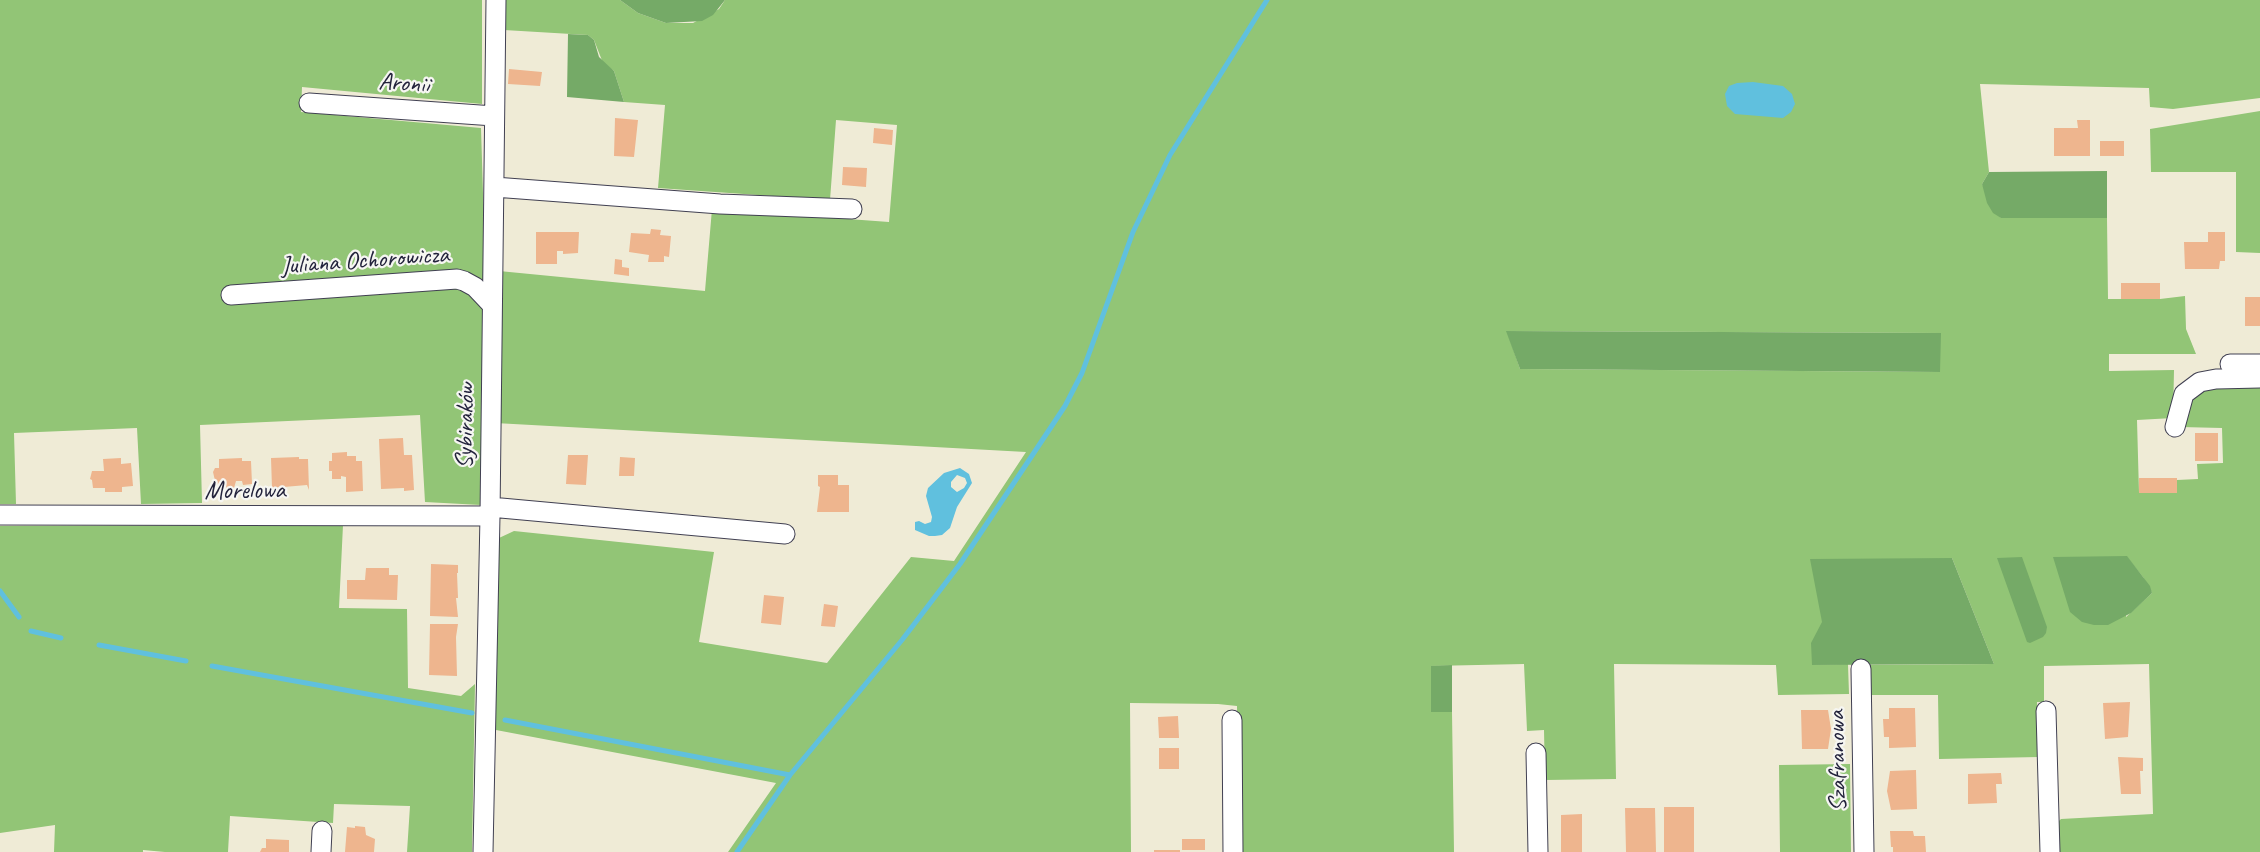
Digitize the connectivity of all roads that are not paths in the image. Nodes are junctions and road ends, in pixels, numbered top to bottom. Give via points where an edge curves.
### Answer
1 (496, 0) edge
2 (309, 103) dead end
3 (494, 116) junction
4 (494, 187) junction
5 (852, 209) dead end
6 (231, 295) dead end
7 (492, 305) junction
8 (2230, 364) dead end
9 (2260, 364) edge
10 (2260, 378) edge
11 (2175, 428) dead end
12 (490, 512) junction
13 (0, 515) edge
14 (785, 534) dead end
15 (1861, 669) dead end
16 (2046, 711) dead end
17 (1232, 720) dead end
18 (1536, 753) dead end
19 (322, 831) dead end
20 (321, 852) edge
21 (483, 852) edge
22 (1233, 852) edge
23 (1538, 852) edge
24 (1864, 852) edge
25 (2050, 852) edge

1 - 3 street, Sybiraków
2 - 3 street, Aronii
3 - 4 street, Sybiraków
4 - 5 street via 720,204
4 - 7 street, Sybiraków
6 - 7 street, Juliana Ochorowicza via 457,279 475,287
7 - 12 street, Sybiraków
8 - 9 street
10 - 11 street via 2200,382 2184,394
12 - 13 street, Morelowa
12 - 14 street, Morelowa
12 - 21 street, Sybiraków
15 - 24 street, Szafranowa
16 - 25 street
17 - 22 street
18 - 23 street
19 - 20 street

